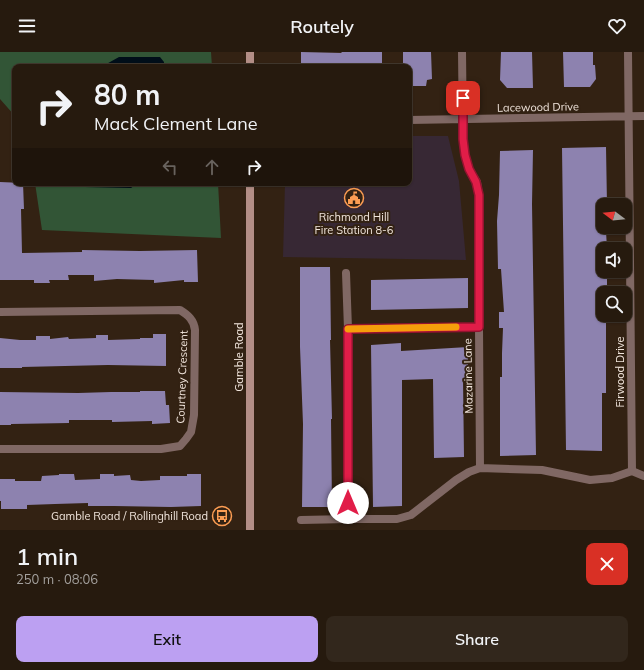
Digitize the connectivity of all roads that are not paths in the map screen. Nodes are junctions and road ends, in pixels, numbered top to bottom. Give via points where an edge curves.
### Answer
1 (250, 52) edge
2 (462, 52) edge
3 (628, 52) edge
4 (250, 64) edge
5 (629, 116) junction
6 (644, 116) edge
7 (463, 119) junction
8 (412, 120) edge
9 (250, 186) edge
10 (346, 272) dead end
11 (0, 312) edge
12 (479, 327) junction
13 (348, 329) junction
14 (0, 449) edge
15 (480, 468) junction
16 (632, 471) junction
17 (644, 476) edge
18 (348, 519) junction
19 (300, 520) dead end
20 (250, 530) edge

1 - 4 main road
2 - 7 street, Mazarine Lane
3 - 5 street, Firwood Drive
5 - 6 street, Lacewood Drive
5 - 7 street, Lacewood Drive
5 - 16 street, Firwood Drive
7 - 8 street, Lacewood Drive
7 - 12 street, Mazarine Lane via 465,155 479,195
9 - 20 main road, Gamble Road
10 - 13 street
11 - 14 street, Courtney Crescent via 180,310 188,315 195,330 194,415 191,432 180,446 161,449
12 - 13 street
12 - 15 street, Mazarine Lane
13 - 18 street
15 - 16 street via 542,470 590,480 612,478
15 - 18 street via 456,480 411,515 397,519
16 - 17 street
18 - 19 street

